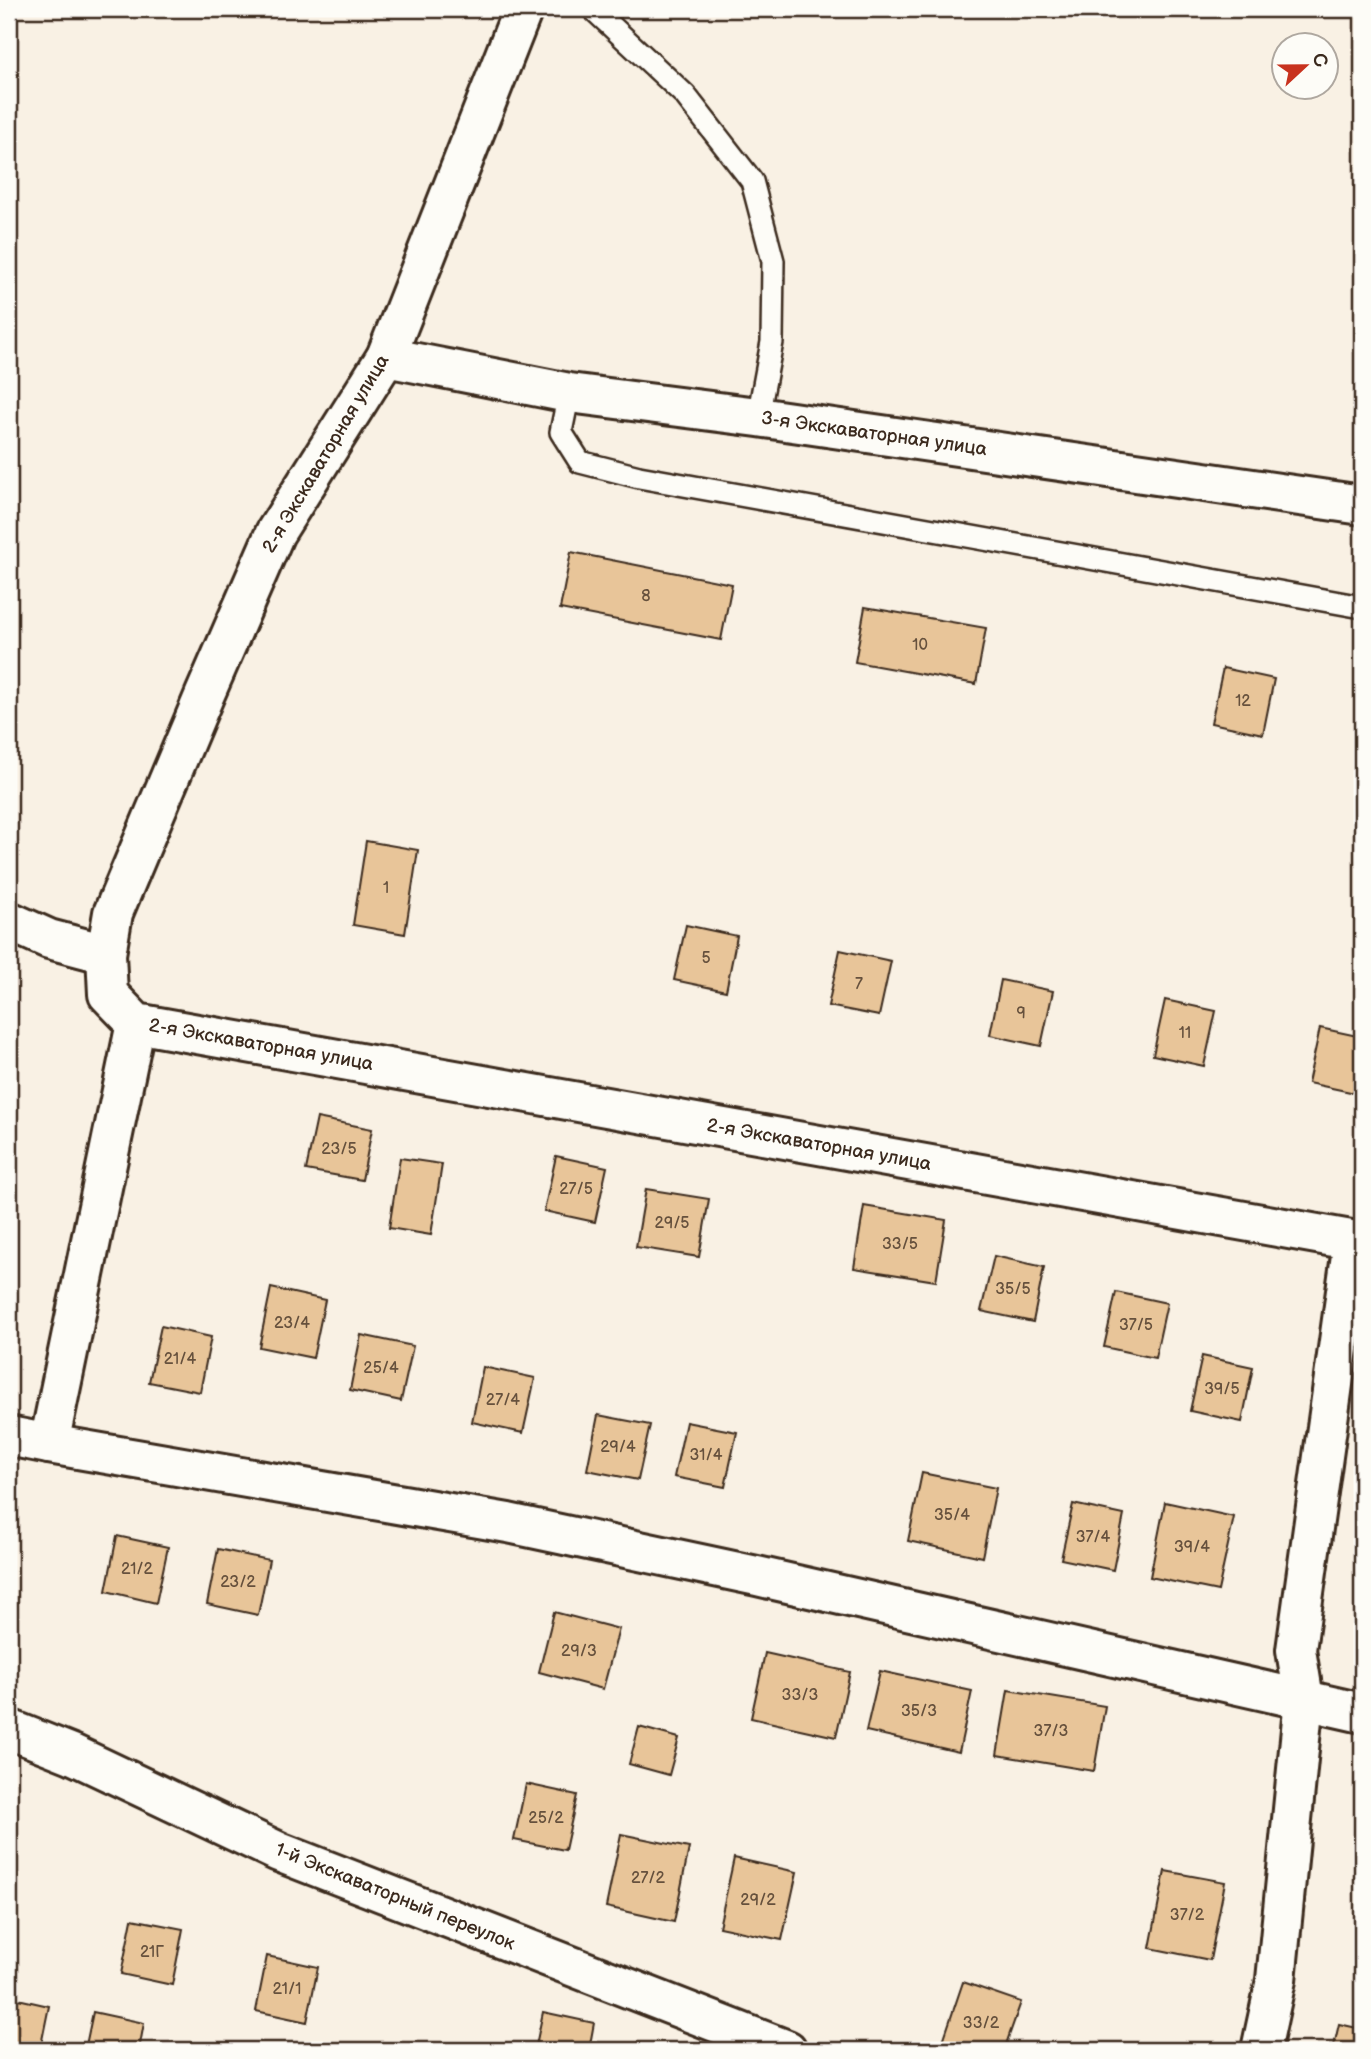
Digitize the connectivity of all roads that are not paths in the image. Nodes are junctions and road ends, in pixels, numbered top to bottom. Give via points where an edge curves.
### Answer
1 (523, 9) edge
2 (593, 9) edge
3 (386, 357) junction
4 (569, 393) junction
5 (758, 417) junction
6 (1362, 505) edge
7 (1362, 607) edge
8 (9, 921) edge
9 (106, 954) junction
10 (136, 1023) junction
11 (1358, 1241) edge
12 (9, 1436) edge
13 (49, 1444) junction
14 (1304, 1699) junction
15 (1362, 1713) edge
16 (9, 1729) edge
17 (787, 2050) edge
18 (1262, 2050) edge

1 - 3 street, 2-я Экскаваторная улица
2 - 5 lane via 685,95 752,181 773,261 772,342
3 - 4 street, 3-я Экскаваторная улица
3 - 9 street, 2-я Экскаваторная улица via 275,533 113,912
4 - 5 street, 3-я Экскаваторная улица
4 - 7 lane via 561,432 580,462 639,477
5 - 6 street, 3-я Экскаваторная улица
8 - 9 street via 49,939
9 - 10 street, 2-я Экскаваторная улица via 108,994
10 - 11 street, 2-я Экскаваторная улица
10 - 13 street
11 - 14 street via 1296,1650
12 - 13 street
13 - 14 street via 508,1523
14 - 15 street
14 - 18 street via 1276,1980
16 - 17 street, 1-й Экскаваторный переулок via 279,1852

